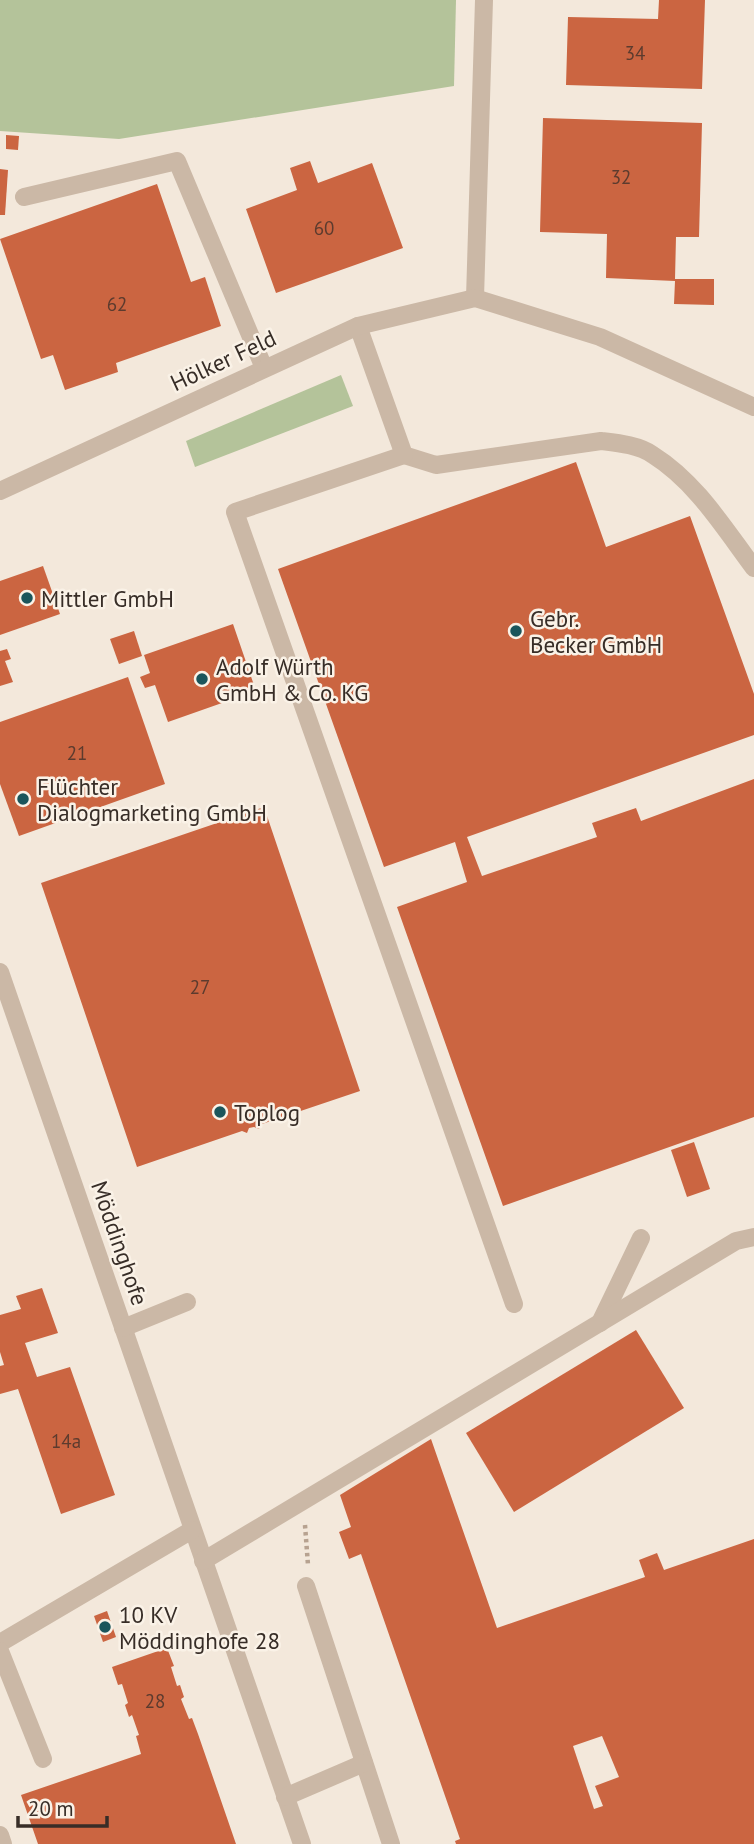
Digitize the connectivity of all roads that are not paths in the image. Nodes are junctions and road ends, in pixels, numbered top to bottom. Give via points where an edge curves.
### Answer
1 (484, 0) edge
2 (24, 197) dead end
3 (475, 298) junction
4 (358, 326) junction
5 (264, 368) junction
6 (754, 407) edge
7 (404, 455) junction
8 (0, 491) edge
9 (754, 568) edge
10 (0, 972) edge
11 (754, 1237) edge
12 (640, 1238) dead end
13 (187, 1302) dead end
14 (514, 1304) dead end
15 (599, 1324) junction
16 (123, 1328) junction
17 (192, 1530) junction
18 (203, 1561) junction
19 (306, 1586) road end
20 (0, 1643) edge
21 (0, 1651) edge
22 (43, 1759) dead end
23 (364, 1763) junction
24 (285, 1797) junction
25 (0, 1835) edge
26 (3, 1844) edge
27 (302, 1844) edge
28 (391, 1844) edge

1 - 3 street
2 - 5 street via 177,161
3 - 4 street, Hölker Feld
3 - 6 street via 600,337
4 - 5 street, Hölker Feld
4 - 7 street
5 - 8 street, Hölker Feld
7 - 9 street via 436,465 601,441 623,443 652,454 691,486
7 - 14 street via 235,512
10 - 16 street, Möddinghofe
11 - 15 street via 736,1241
12 - 15 street
13 - 16 street
15 - 18 street
16 - 17 street, Möddinghofe
17 - 18 street, Möddinghofe
17 - 20 street
18 - 24 street, Möddinghofe
19 - 23 street
21 - 22 street
23 - 24 street
23 - 28 street
24 - 27 street, Möddinghofe
25 - 26 street

